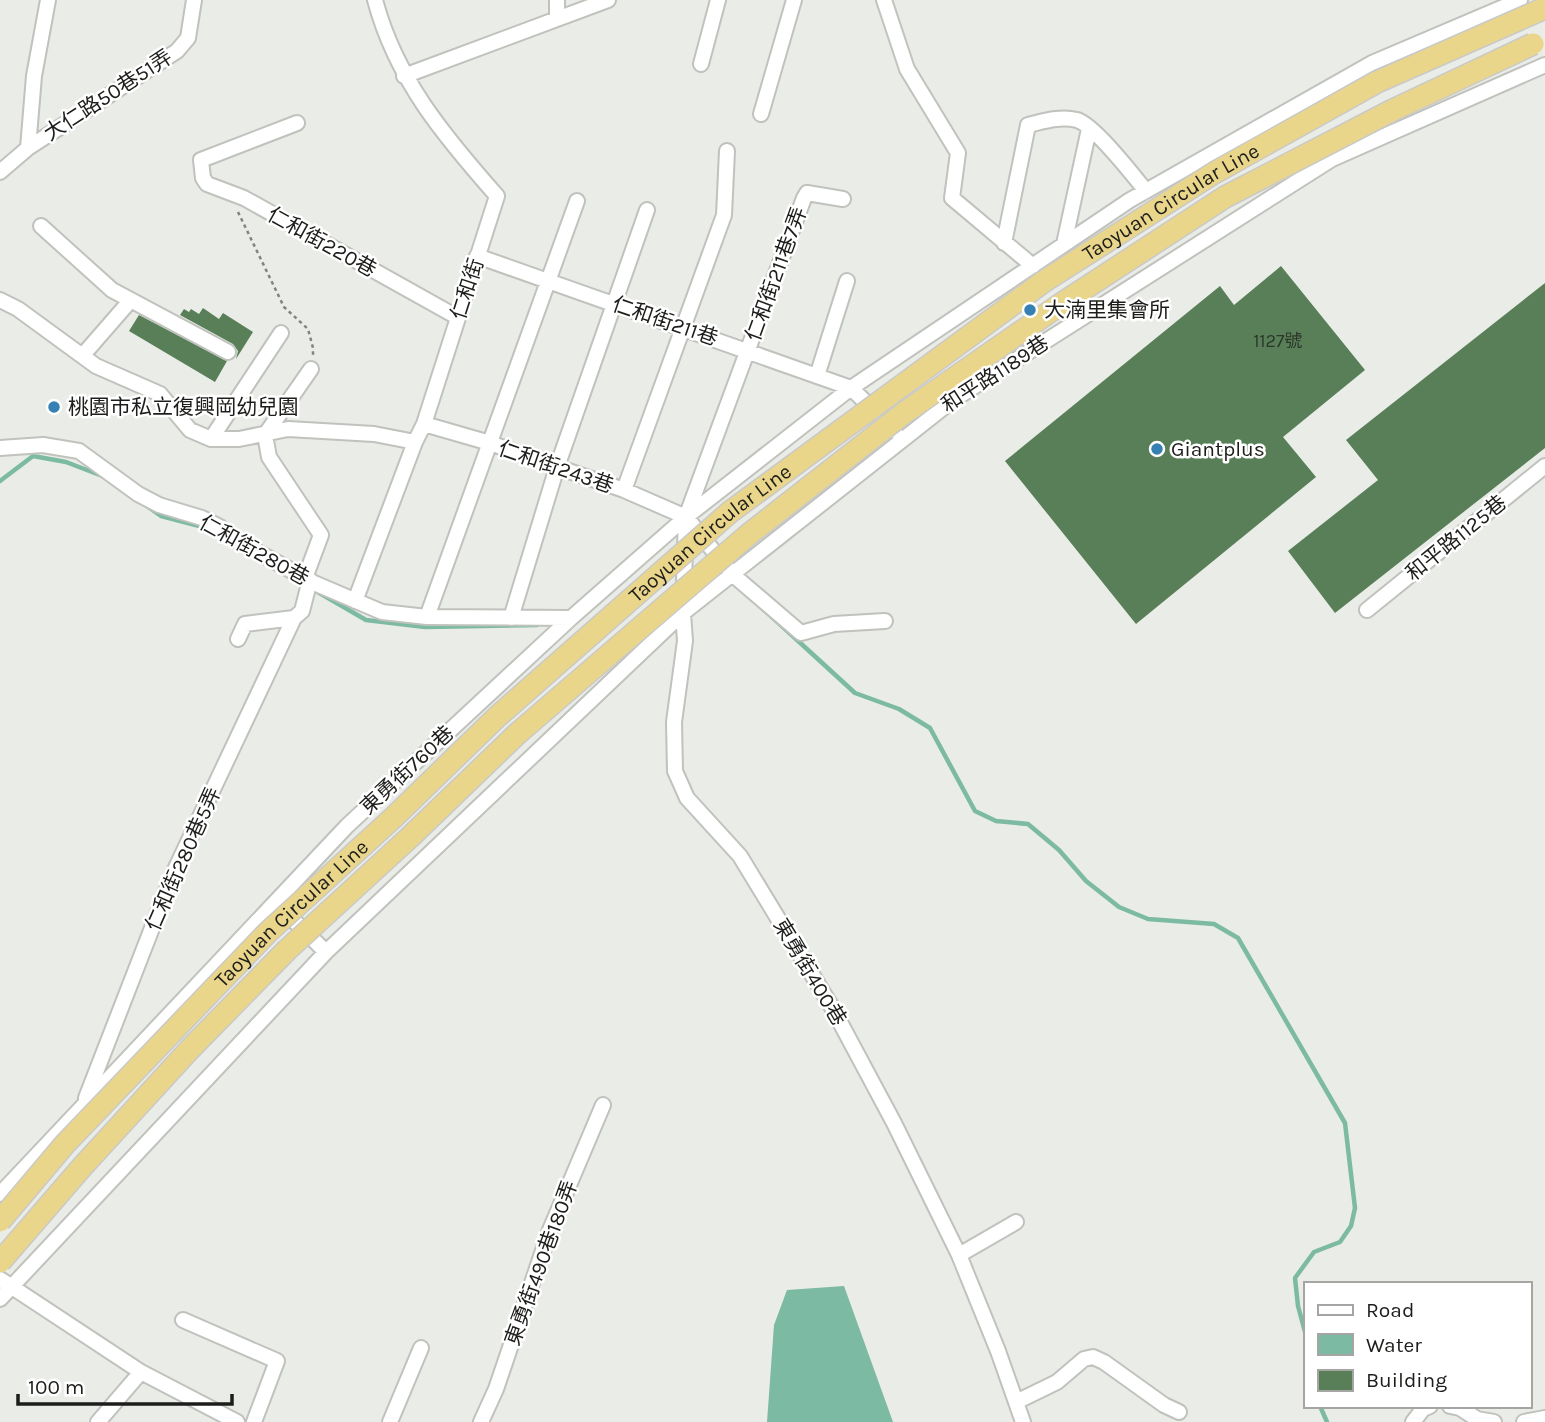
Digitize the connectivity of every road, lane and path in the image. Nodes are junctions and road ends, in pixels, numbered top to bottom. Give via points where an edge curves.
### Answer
1 (48, 0) edge
2 (194, 0) edge
3 (375, 0) edge
4 (556, 0) edge
5 (608, 0) edge
6 (718, 0) edge
7 (794, 0) edge
8 (883, 0) edge
9 (1520, 0) edge
10 (1545, 8) edge
11 (557, 19) junction
12 (1533, 44) dead end
13 (701, 64) dead end
14 (1545, 65) edge
15 (404, 76) junction
16 (761, 114) dead end
17 (297, 123) dead end
18 (1089, 129) junction
19 (28, 148) junction
20 (727, 152) dead end
21 (0, 172) edge
22 (1146, 191) junction
23 (229, 194) junction
24 (843, 198) dead end
25 (577, 201) dead end
26 (647, 210) dead end
27 (41, 226) dead end
28 (1004, 243) junction
29 (1064, 244) junction
30 (477, 256) junction
31 (1033, 265) junction
32 (549, 281) junction
33 (847, 281) dead end
34 (0, 300) edge
35 (130, 301) junction
36 (614, 304) junction
37 (457, 317) junction
38 (682, 327) junction
39 (281, 333) dead end
40 (749, 351) junction
41 (228, 352) dead end
42 (83, 355) junction
43 (311, 369) joint
44 (817, 376) junction
45 (851, 388) junction
46 (424, 424) junction
47 (265, 435) junction
48 (211, 439) junction
49 (903, 440) junction
50 (415, 442) junction
51 (490, 443) junction
52 (0, 448) edge
53 (1545, 466) edge
54 (557, 467) junction
55 (624, 490) junction
56 (687, 517) junction
57 (732, 574) junction
58 (308, 579) junction
59 (355, 601) junction
60 (1367, 610) dead end
61 (683, 613) junction
62 (427, 617) junction
63 (295, 618) junction
64 (511, 618) junction
65 (571, 618) junction
66 (885, 621) dead end
67 (238, 639) dead end
68 (274, 902) junction
69 (327, 952) junction
70 (83, 1105) junction
71 (603, 1105) dead end
72 (0, 1194) edge
73 (0, 1221) edge
74 (1016, 1222) dead end
75 (959, 1255) junction
76 (0, 1262) edge
77 (6, 1282) edge
78 (0, 1299) edge
79 (183, 1320) dead end
80 (421, 1348) dead end
81 (141, 1372) junction
82 (1016, 1402) junction
83 (1425, 1408) edge
84 (1460, 1408) edge
85 (1179, 1412) dead end
86 (1545, 1418) edge
87 (98, 1422) edge
88 (237, 1422) edge
89 (254, 1422) edge
90 (390, 1422) edge
91 (481, 1422) edge
92 (1023, 1422) edge
93 (1413, 1422) edge
94 (1494, 1422) edge
95 (1524, 1422) edge

1 - 19 street via 34,76
2 - 19 street, 大仁路50巷51弄 via 188,38 177,51
3 - 15 street, 仁和街
4 - 11 street
5 - 11 street
6 - 13 street
7 - 16 street
8 - 28 street via 907,69 958,153 953,198
9 - 22 street via 1372,63
10 - 73 highway, Taoyuan Circular Line, bridge via 1377,82 1214,173 1043,282 730,512 498,716 268,932 65,1144
11 - 15 street
12 - 76 highway, Taoyuan Circular Line, bridge via 1225,197 904,413 748,535 517,734 287,950 181,1059
14 - 49 street, 和平路1189巷 via 1332,159 953,400
15 - 30 street, 仁和街 via 452,145 497,196
17 - 23 street, 仁和街220巷 via 201,160 207,184
18 - 22 street
18 - 28 street via 1081,121 1059,118 1028,125
18 - 29 street
19 - 21 street, 大仁路50巷51弄
20 - 38 street via 724,215
22 - 29 street
23 - 37 street, 仁和街220巷 via 244,198
23 - 43 path via 284,307 308,329 313,348
24 - 40 street, 仁和街211巷7弄 via 807,193
25 - 32 street
26 - 36 street
27 - 35 street
28 - 31 street
29 - 31 street
30 - 32 street, 仁和街211巷
30 - 37 street, 仁和街
31 - 45 street
32 - 36 street, 仁和街211巷
32 - 51 street
33 - 44 street
34 - 42 street
35 - 41 street
35 - 42 street
36 - 38 street, 仁和街211巷
36 - 54 street
37 - 46 street, 仁和街
38 - 40 street, 仁和街211巷
38 - 55 street
39 - 48 street
40 - 44 street, 仁和街211巷
40 - 56 street
42 - 48 street via 96,366 160,394 190,430
43 - 47 street
44 - 45 street, 仁和街211巷
45 - 49 street
45 - 56 street
46 - 50 street, 仁和街
46 - 51 street, 仁和街243巷
47 - 48 street
47 - 50 street via 288,429 331,430
47 - 58 street, 仁和街280巷5弄 via 268,457 321,535
49 - 57 street, 和平路1189巷
50 - 59 street, 仁和街
51 - 54 street, 仁和街243巷
51 - 62 street
52 - 58 street, 仁和街280巷 via 43,445 79,450 138,494 211,523
53 - 60 street, 和平路1125巷
54 - 55 street, 仁和街243巷
54 - 64 street
55 - 56 street, 仁和街243巷
56 - 57 street
56 - 61 street, 東勇街400巷
56 - 65 street, 東勇街760巷
57 - 61 street, 和平路1189巷
57 - 66 street via 801,632 834,624
58 - 59 street, 仁和街280巷
58 - 63 street, 仁和街280巷5弄 via 302,611
59 - 62 street, 仁和街280巷 via 382,612
61 - 69 street, 和平路1189巷
61 - 75 street, 東勇街400巷 via 685,641 674,722 676,771 687,798 740,856 826,997
62 - 64 street, 仁和街280巷
63 - 67 street via 245,624
63 - 70 street, 仁和街280巷5弄 via 173,874
64 - 65 street, 仁和街280巷
65 - 68 street, 東勇街760巷 via 347,826
68 - 69 street
68 - 70 street, 東勇街760巷
69 - 77 street, 和平路1189巷
70 - 72 street, 東勇街760巷
71 - 91 street, 東勇街490巷180弄 via 550,1230
74 - 75 street
75 - 82 street, 東勇街400巷
77 - 78 street, 和平路1189巷
77 - 81 street
79 - 89 street via 277,1361
80 - 90 street
81 - 87 street
81 - 88 street
82 - 85 street via 1058,1382 1084,1359 1093,1357
82 - 92 street, 東勇街400巷
83 - 93 street
84 - 94 street via 1477,1419
86 - 95 street

